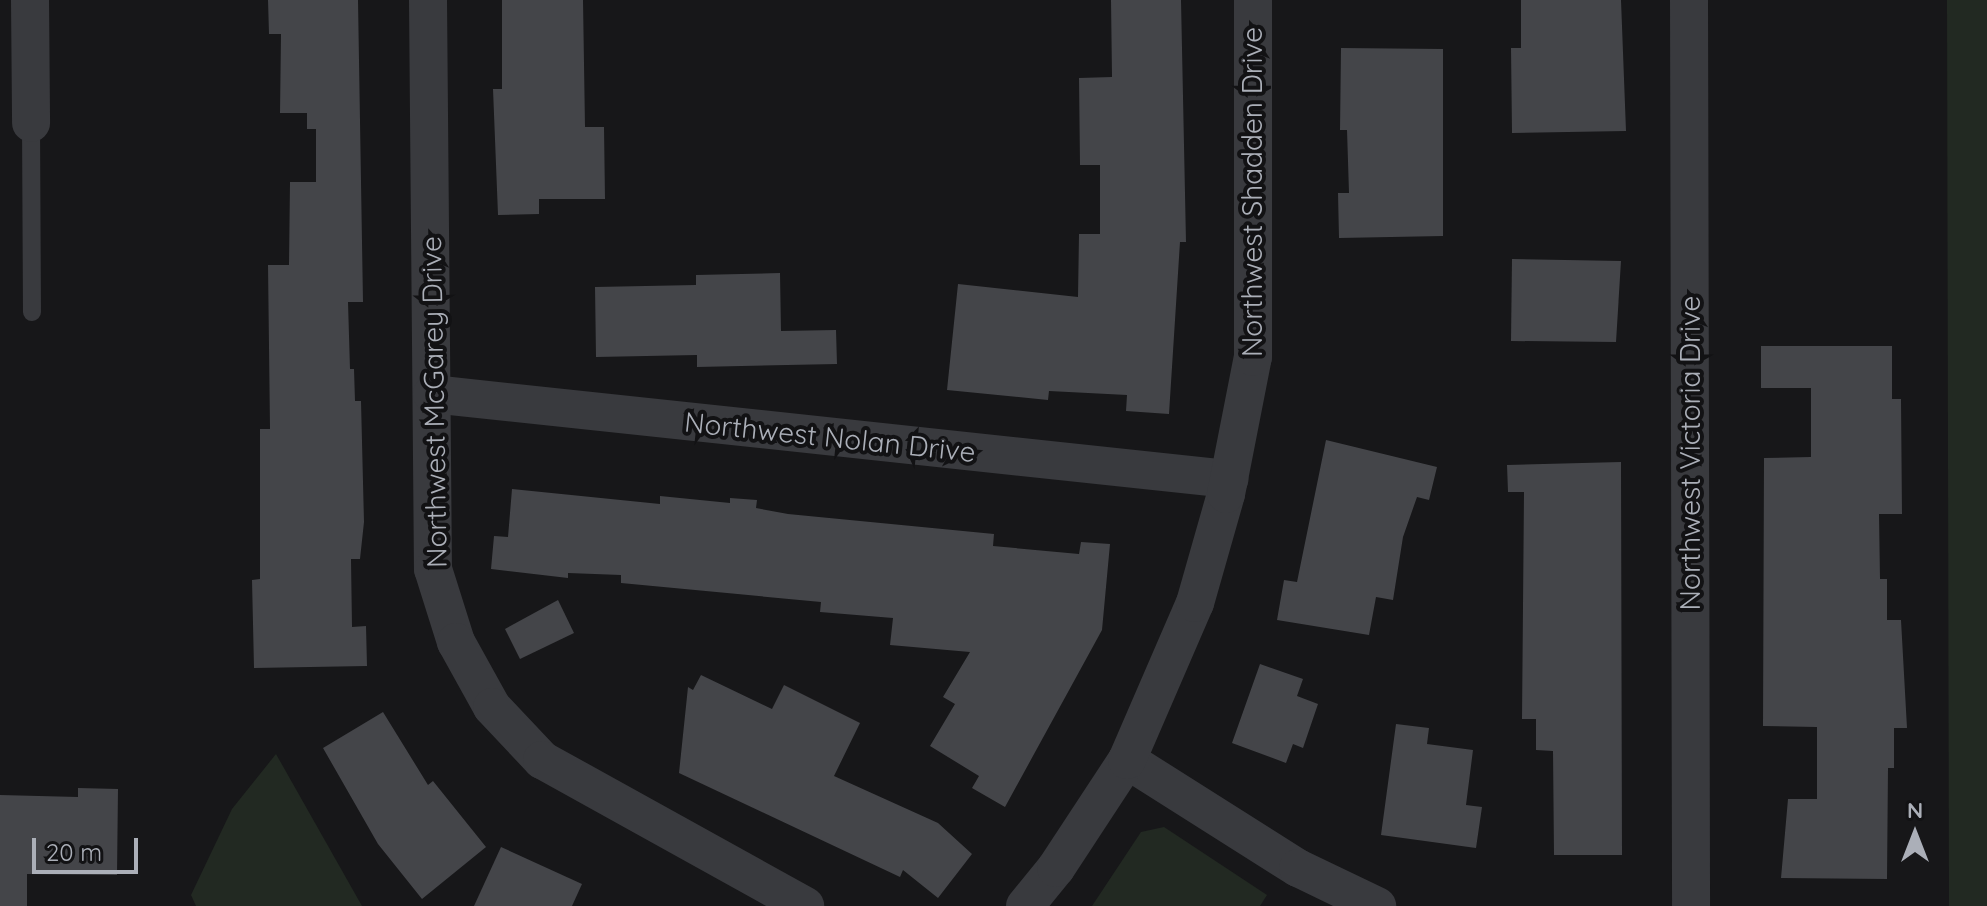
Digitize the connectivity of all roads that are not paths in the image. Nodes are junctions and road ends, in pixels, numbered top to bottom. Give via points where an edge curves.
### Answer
1 (30, 0) edge
2 (428, 0) edge
3 (1253, 0) edge
4 (1689, 0) edge
5 (31, 123) joint
6 (32, 312) dead end
7 (432, 394) junction
8 (1229, 479) junction
9 (1127, 760) junction
10 (805, 906) edge
11 (1025, 906) edge
12 (1377, 906) edge
13 (1691, 906) edge

1 - 5 street
2 - 7 street, Northwest McGarey Drive
3 - 8 street, Northwest Shadden Drive via 1253,357
4 - 13 street, Northwest Victoria Drive
5 - 6 lane
7 - 8 street, Northwest Nolan Drive
7 - 10 street, Northwest McGarey Drive via 433,569 456,642 492,707 542,760
8 - 9 street, Northwest Shadden Drive via 1195,603
9 - 11 street, Northwest Shadden Drive
9 - 12 street via 1298,868

